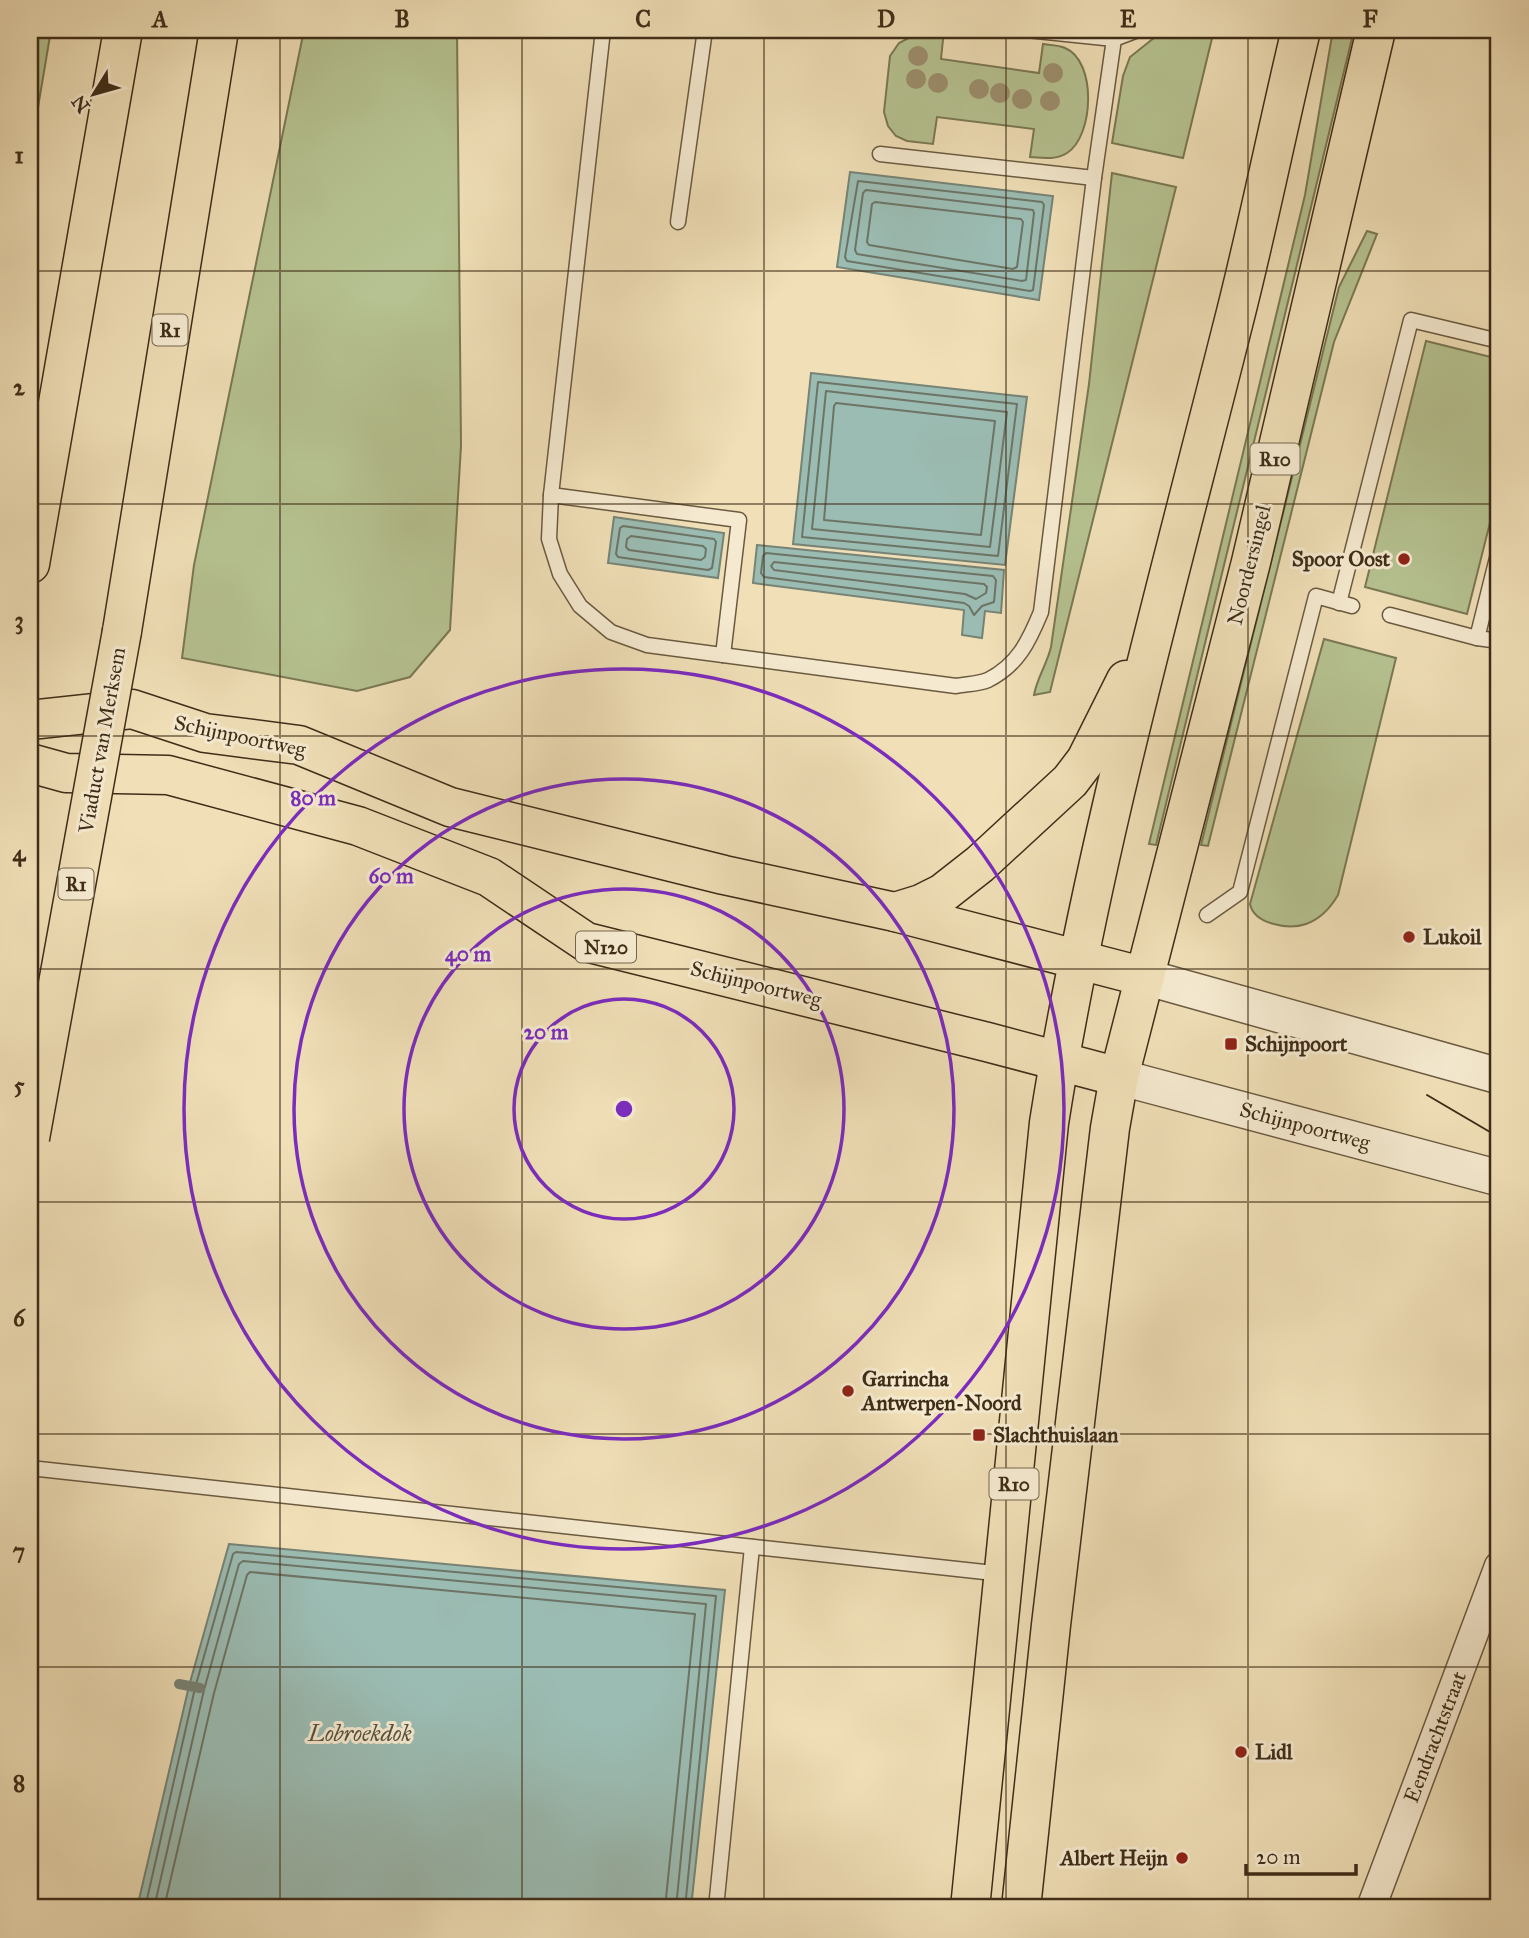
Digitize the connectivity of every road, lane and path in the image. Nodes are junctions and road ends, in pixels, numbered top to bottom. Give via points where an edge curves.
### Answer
1 (123, 30) edge
2 (219, 30) edge
3 (603, 30) edge
4 (705, 30) edge
5 (1027, 30) edge
6 (1138, 30) edge
7 (1301, 30) edge
8 (1377, 30) edge
9 (1114, 39) junction
10 (880, 154) dead end
11 (1094, 178) junction
12 (678, 222) dead end
13 (1499, 341) edge
14 (551, 495) junction
15 (1499, 550) edge
16 (30, 564) edge
17 (1158, 615) junction
18 (1390, 615) dead end
19 (1477, 638) junction
20 (1499, 641) edge
21 (723, 655) junction
22 (30, 720) edge
23 (30, 763) edge
24 (895, 912) junction
25 (1207, 915) dead end
26 (1080, 960) junction
27 (1145, 976) junction
28 (1059, 1061) junction
29 (1499, 1076) edge
30 (1119, 1077) junction
31 (30, 1138) edge
32 (1499, 1178) edge
33 (30, 1468) edge
34 (752, 1547) junction
35 (1499, 1566) edge
36 (1005, 1574) junction
37 (716, 1908) edge
38 (970, 1908) edge
39 (1021, 1908) edge
40 (1371, 1908) edge

1 - 16 main road
2 - 31 main road, Viaduct van Merksem / R1, bridge via 122,631
3 - 14 lane
4 - 12 lane
5 - 9 lane
6 - 9 lane
7 - 17 main road, R10 via 1232,328
8 - 27 main road, Noordersingel / R10 via 1251,562
9 - 11 lane
10 - 11 lane
11 - 21 lane via 1041,612 1028,644 1010,666 986,681 956,685
13 - 25 lane via 1411,320 1346,604 1316,596 1240,892
14 - 21 lane via 549,539 560,574 580,606 611,632 647,645
14 - 21 lane via 739,520
15 - 19 lane
17 - 24 main road via 1096,741 1070,781 943,893
17 - 26 main road, R10
18 - 19 lane
19 - 20 lane
22 - 24 main road, Schijnpoortweg via 132,709 205,733 299,746 450,807
23 - 28 main road, Schijnpoortweg / N120 via 66,773 168,775 358,826 489,877 586,942
24 - 26 main road, Schijnpoortweg
26 - 27 main road, Schijnpoortweg
26 - 28 main road, R10
27 - 29 street, Schijnpoortweg
27 - 30 main road, R10
28 - 30 main road, Schijnpoortweg
28 - 36 main road, R10
30 - 32 street, Schijnpoortweg
30 - 39 main road, R10 via 1108,1139
33 - 34 lane
34 - 36 lane
34 - 37 lane
35 - 40 street, Eendrachtstraat
36 - 38 main road, R10

